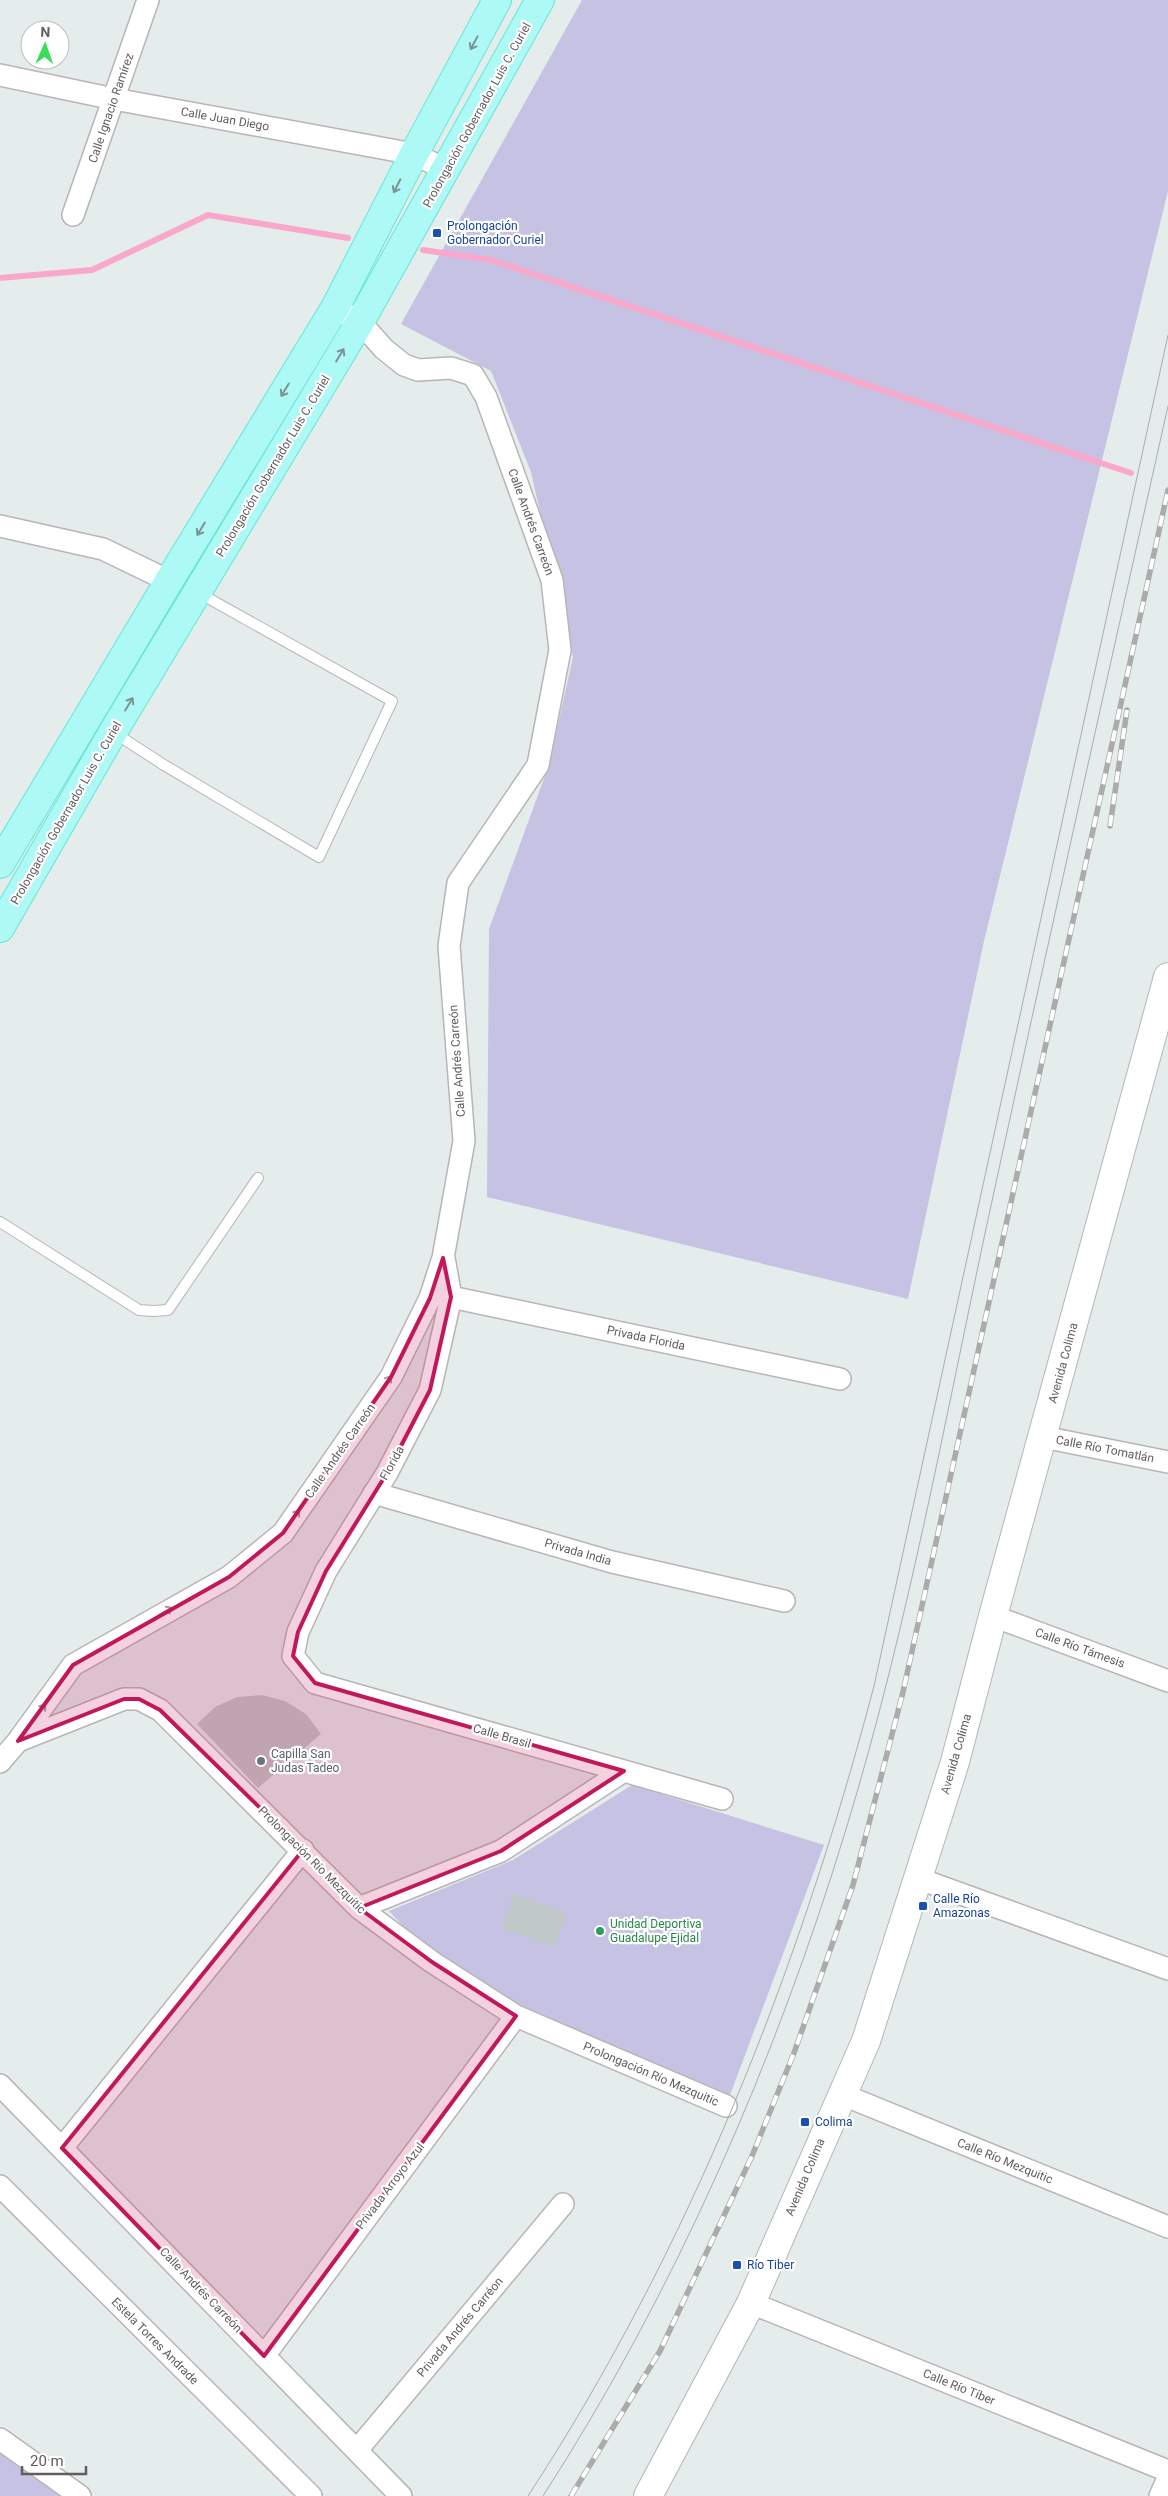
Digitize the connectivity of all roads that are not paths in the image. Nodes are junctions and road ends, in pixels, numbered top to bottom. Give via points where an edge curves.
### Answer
1 (148, 0) edge
2 (497, 0) edge
3 (540, 0) edge
4 (0, 75) edge
5 (114, 99) junction
6 (414, 154) junction
7 (447, 170) junction
8 (73, 215) dead end
9 (335, 308) junction
10 (360, 322) junction
11 (0, 526) edge
12 (169, 581) junction
13 (197, 592) junction
14 (112, 732) junction
15 (0, 864) edge
16 (0, 928) edge
17 (1168, 977) edge
18 (1160, 1038) edge
19 (258, 1178) dead end
20 (0, 1222) edge
21 (444, 1258) junction
22 (451, 1297) junction
23 (840, 1379) dead end
24 (1043, 1437) junction
25 (1168, 1462) edge
26 (374, 1493) junction
27 (784, 1600) dead end
28 (993, 1616) junction
29 (293, 1656) joint
30 (1168, 1681) edge
31 (18, 1741) junction
32 (0, 1762) edge
33 (624, 1771) junction
34 (722, 1800) dead end
35 (303, 1850) junction
36 (917, 1878) junction
37 (359, 1908) junction
38 (1168, 1970) edge
39 (516, 2016) junction
40 (0, 2085) edge
41 (841, 2094) junction
42 (726, 2106) dead end
43 (62, 2148) junction
44 (0, 2186) edge
45 (563, 2204) dead end
46 (1168, 2228) edge
47 (751, 2303) junction
48 (264, 2356) junction
49 (0, 2439) edge
50 (357, 2450) junction
51 (1168, 2471) edge
52 (1168, 2478) edge
53 (80, 2496) edge
54 (311, 2496) edge
55 (401, 2496) edge
56 (648, 2496) edge
57 (1160, 2496) edge

1 - 5 street, Calle Ignacio Ramírez
2 -> 6 main road
3 - 7 main road, Prolongación Gobernador Luis C. Curiel
4 - 5 street, Calle Juan Diego
5 - 6 street, Calle Juan Diego
5 - 8 street, Calle Ignacio Ramírez
6 - 7 street, Calle Juan Diego
6 -> 9 main road
7 - 10 main road, Prolongación Gobernador Luis C. Curiel
9 - 10 street, Calle Andrés Carreón
9 -> 12 main road
13 -> 10 main road, Prolongación Gobernador Luis C. Curiel
10 - 21 street, Calle Andrés Carreón via 384,349 404,365 418,370 451,368 473,375 486,398 552,580 560,650 538,764 458,883 449,946 464,1141
11 - 12 street via 103,549
12 - 15 main road
14 -> 13 main road, Prolongación Gobernador Luis C. Curiel
13 - 14 lane via 392,701 319,856
14 - 16 main road, Prolongación Gobernador Luis C. Curiel
17 - 18 street, Avenida Colima
18 - 24 street, Avenida Colima
19 - 20 lane via 168,1310 139,1310
21 - 22 street, Florida
31 -> 21 street, Calle Andrés Carreón via 73,1665 229,1577 283,1533 390,1377 430,1298
22 - 23 street, Privada Florida
22 - 26 street, Florida via 430,1390
24 - 25 street, Calle Río Tomatlán
24 - 28 street, Avenida Colima
26 - 27 street, Privada India via 612,1562
26 - 29 street, Florida via 326,1571 298,1632
28 - 30 street, Calle Río Támesis
28 - 36 street, Avenida Colima via 955,1762
29 - 33 street, Calle Brasil via 315,1683
31 - 32 street, Calle Andrés Carreón
31 - 35 street, Prolongación Río Mezquitic via 124,1699 139,1699 160,1710
33 - 34 street, Calle Brasil
33 - 37 street via 501,1851
35 - 37 street, Prolongación Río Mezquitic
35 - 43 street
36 - 38 street
36 - 41 street, Avenida Colima via 866,2041
37 - 39 street, Prolongación Río Mezquitic via 432,1962
39 - 42 street, Prolongación Río Mezquitic
39 - 48 street, Privada Arroyo Azul
40 - 43 street, Calle Andrés Carreón
41 - 46 street, Calle Río Mezquitic
41 - 47 street, Avenida Colima
43 - 48 street, Calle Andrés Carreón
44 - 54 street, Estela Torres Andrade
45 - 50 street, Privada Andrés Carréon
47 - 51 street, Calle Río Tíber
47 - 56 street, Avenida Colima
48 - 50 street, Calle Andrés Carreón
49 - 53 street
50 - 55 street, Calle Andrés Carreón
52 - 57 street

